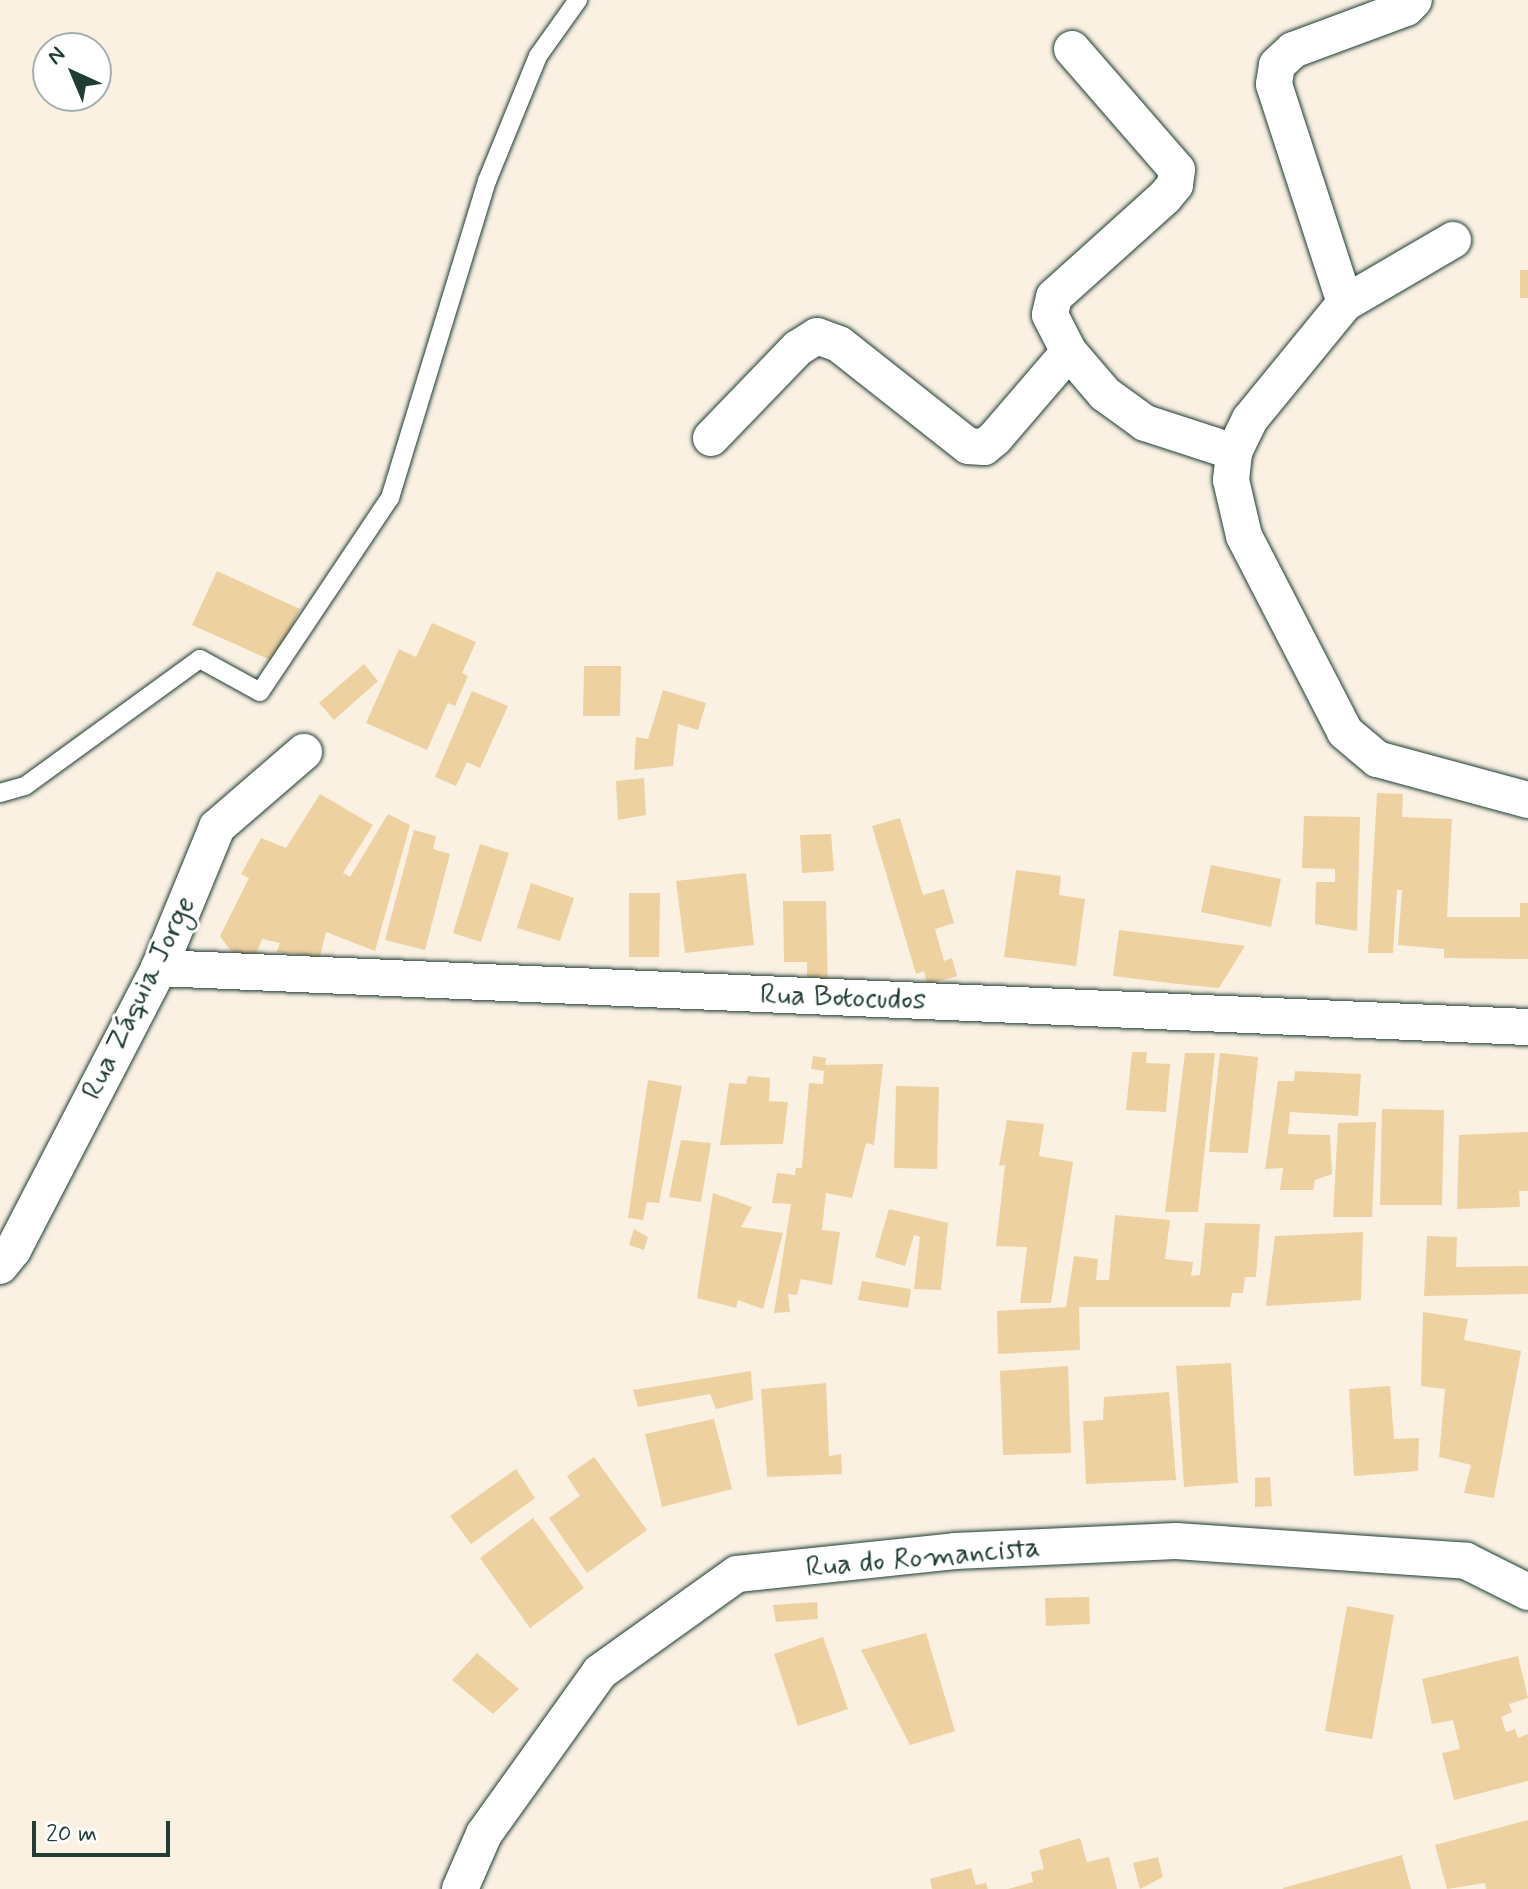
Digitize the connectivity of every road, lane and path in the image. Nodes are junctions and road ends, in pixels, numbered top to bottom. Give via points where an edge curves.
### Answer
1 (578, 0) edge
2 (1414, 0) edge
3 (1072, 49) dead end
4 (1453, 240) dead end
5 (1345, 303) junction
6 (1069, 352) junction
7 (711, 438) dead end
8 (1234, 452) junction
9 (304, 752) dead end
10 (0, 793) edge
11 (1528, 800) edge
12 (159, 968) junction
13 (1528, 1027) edge
14 (0, 1266) edge
15 (1528, 1592) edge
16 (460, 1889) edge

1 - 10 lane via 538,56 487,181 390,498 260,692 200,659 25,786
2 - 5 street via 1406,8 1293,50 1277,65 1274,84
3 - 6 street via 1177,170 1175,185 1165,197 1054,297 1050,315
4 - 5 street
5 - 8 street via 1250,419
6 - 7 street via 995,438 984,447 968,446 839,344 817,336 798,348
6 - 8 street via 1105,394 1145,423
8 - 11 street via 1231,480 1244,536 1345,732 1377,759
9 - 12 street, Rua Záquia Jorge via 217,827
12 - 13 street, Rua Botocudos
12 - 14 street, Rua Záquia Jorge
15 - 16 street, Rua do Romancista via 1466,1561 1176,1541 955,1551 737,1574 600,1672 484,1834

